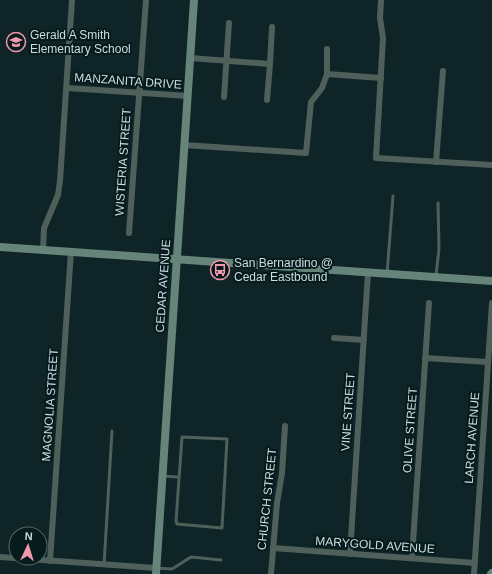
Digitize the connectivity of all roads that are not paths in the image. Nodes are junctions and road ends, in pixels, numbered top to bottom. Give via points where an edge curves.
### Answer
1 (72, 0) edge
2 (146, 0) edge
3 (194, 0) edge
4 (381, 0) edge
5 (229, 23) dead end
6 (272, 27) dead end
7 (327, 49) dead end
8 (190, 58) junction
9 (226, 61) junction
10 (270, 64) junction
11 (443, 71) dead end
12 (327, 74) junction
13 (381, 78) junction
14 (67, 88) junction
15 (138, 93) junction
16 (188, 96) junction
17 (224, 96) dead end
18 (267, 100) dead end
19 (184, 145) junction
20 (436, 162) junction
21 (492, 165) edge
22 (393, 196) dead end
23 (438, 203) dead end
24 (129, 234) dead end
25 (0, 247) edge
26 (43, 250) junction
27 (71, 251) junction
28 (177, 258) junction
29 (368, 272) junction
30 (387, 274) junction
31 (436, 277) junction
32 (492, 281) edge
33 (429, 303) dead end
34 (492, 303) edge
35 (334, 338) dead end
36 (364, 340) junction
37 (425, 358) junction
38 (488, 362) junction
39 (285, 426) dead end
40 (112, 431) dead end
41 (163, 476) junction
42 (178, 477) junction
43 (273, 548) junction
44 (350, 554) junction
45 (0, 558) edge
46 (412, 558) junction
47 (221, 560) dead end
48 (50, 561) junction
49 (475, 563) junction
50 (104, 565) junction
51 (156, 571) edge
52 (271, 574) edge
53 (474, 574) edge

1 - 14 street
2 - 15 street, WISTERIA STREET
3 - 8 main road, CEDAR AVENUE
4 - 13 street
5 - 9 street
6 - 10 street
7 - 12 street
8 - 9 street
8 - 16 main road, CEDAR AVENUE
9 - 10 street
9 - 17 street
10 - 18 street
11 - 20 street
12 - 13 street
12 - 19 street via 322,88 311,102 306,153
13 - 20 street via 376,158
14 - 15 street, MANZANITA DRIVE
14 - 26 street via 58,195 44,228
15 - 16 street, MANZANITA DRIVE
15 - 24 street, WISTERIA STREET
16 - 19 main road, CEDAR AVENUE
19 - 28 main road, CEDAR AVENUE
20 - 21 street
22 - 30 lane
23 - 31 lane via 439,249
25 - 26 main road
26 - 27 main road
27 - 28 main road
27 - 48 street, MAGNOLIA STREET
28 - 29 main road
28 - 41 main road, CEDAR AVENUE
29 - 30 main road
29 - 36 street, VINE STREET
30 - 31 main road
31 - 32 main road
33 - 37 street, OLIVE STREET
34 - 38 street, LARCH AVENUE
35 - 36 street
36 - 44 street, VINE STREET
37 - 38 street
37 - 46 street, OLIVE STREET
38 - 49 street, LARCH AVENUE
39 - 43 street, CHURCH STREET
40 - 50 lane
41 - 42 lane
41 - 51 main road, CEDAR AVENUE
42 - 42 lane via 182,437 227,439 222,528 177,524
43 - 44 street, MARYGOLD AVENUE
43 - 52 street, CHURCH STREET
44 - 46 street, MARYGOLD AVENUE
45 - 48 street
46 - 49 street, MARYGOLD AVENUE
47 - 51 lane via 191,557 172,569
48 - 50 street
49 - 53 street, LARCH AVENUE
50 - 51 street

